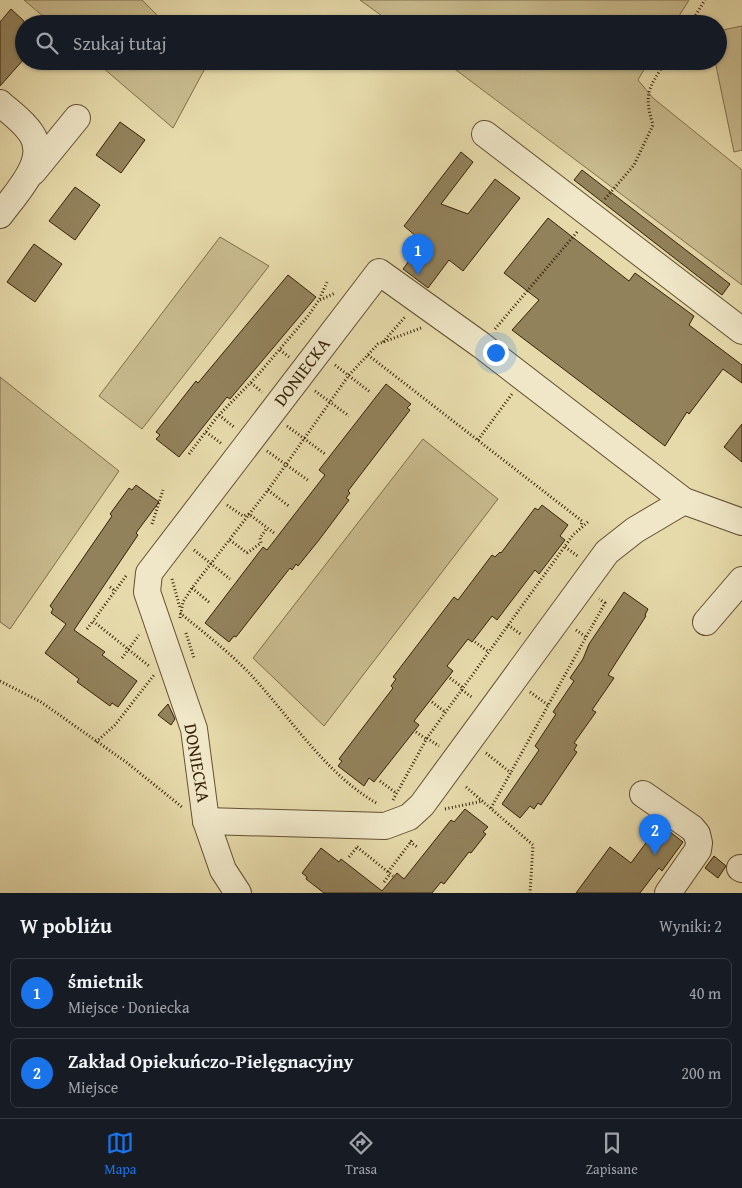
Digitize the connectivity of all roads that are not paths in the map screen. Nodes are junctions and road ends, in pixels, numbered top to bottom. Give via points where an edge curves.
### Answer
1 (0, 103) edge
2 (77, 118) dead end
3 (485, 134) dead end
4 (26, 180) junction
5 (0, 215) edge
6 (742, 331) edge
7 (684, 501) junction
8 (742, 522) edge
9 (742, 580) edge
10 (706, 622) dead end
11 (643, 794) dead end
12 (206, 821) junction
13 (238, 893) edge
14 (668, 893) edge

1 - 4 street via 28,129 37,147 37,155
2 - 4 street
3 - 6 street
4 - 5 street
7 - 8 street, DONIECKA
7 - 12 street, DONIECKA via 635,530 607,552 422,804 409,817 385,826
7 - 12 street, DONIECKA via 481,345 379,272 150,573 147,592 194,729
9 - 10 street
11 - 14 street via 692,828 699,843 698,850
12 - 13 street, DONIECKA via 224,870

